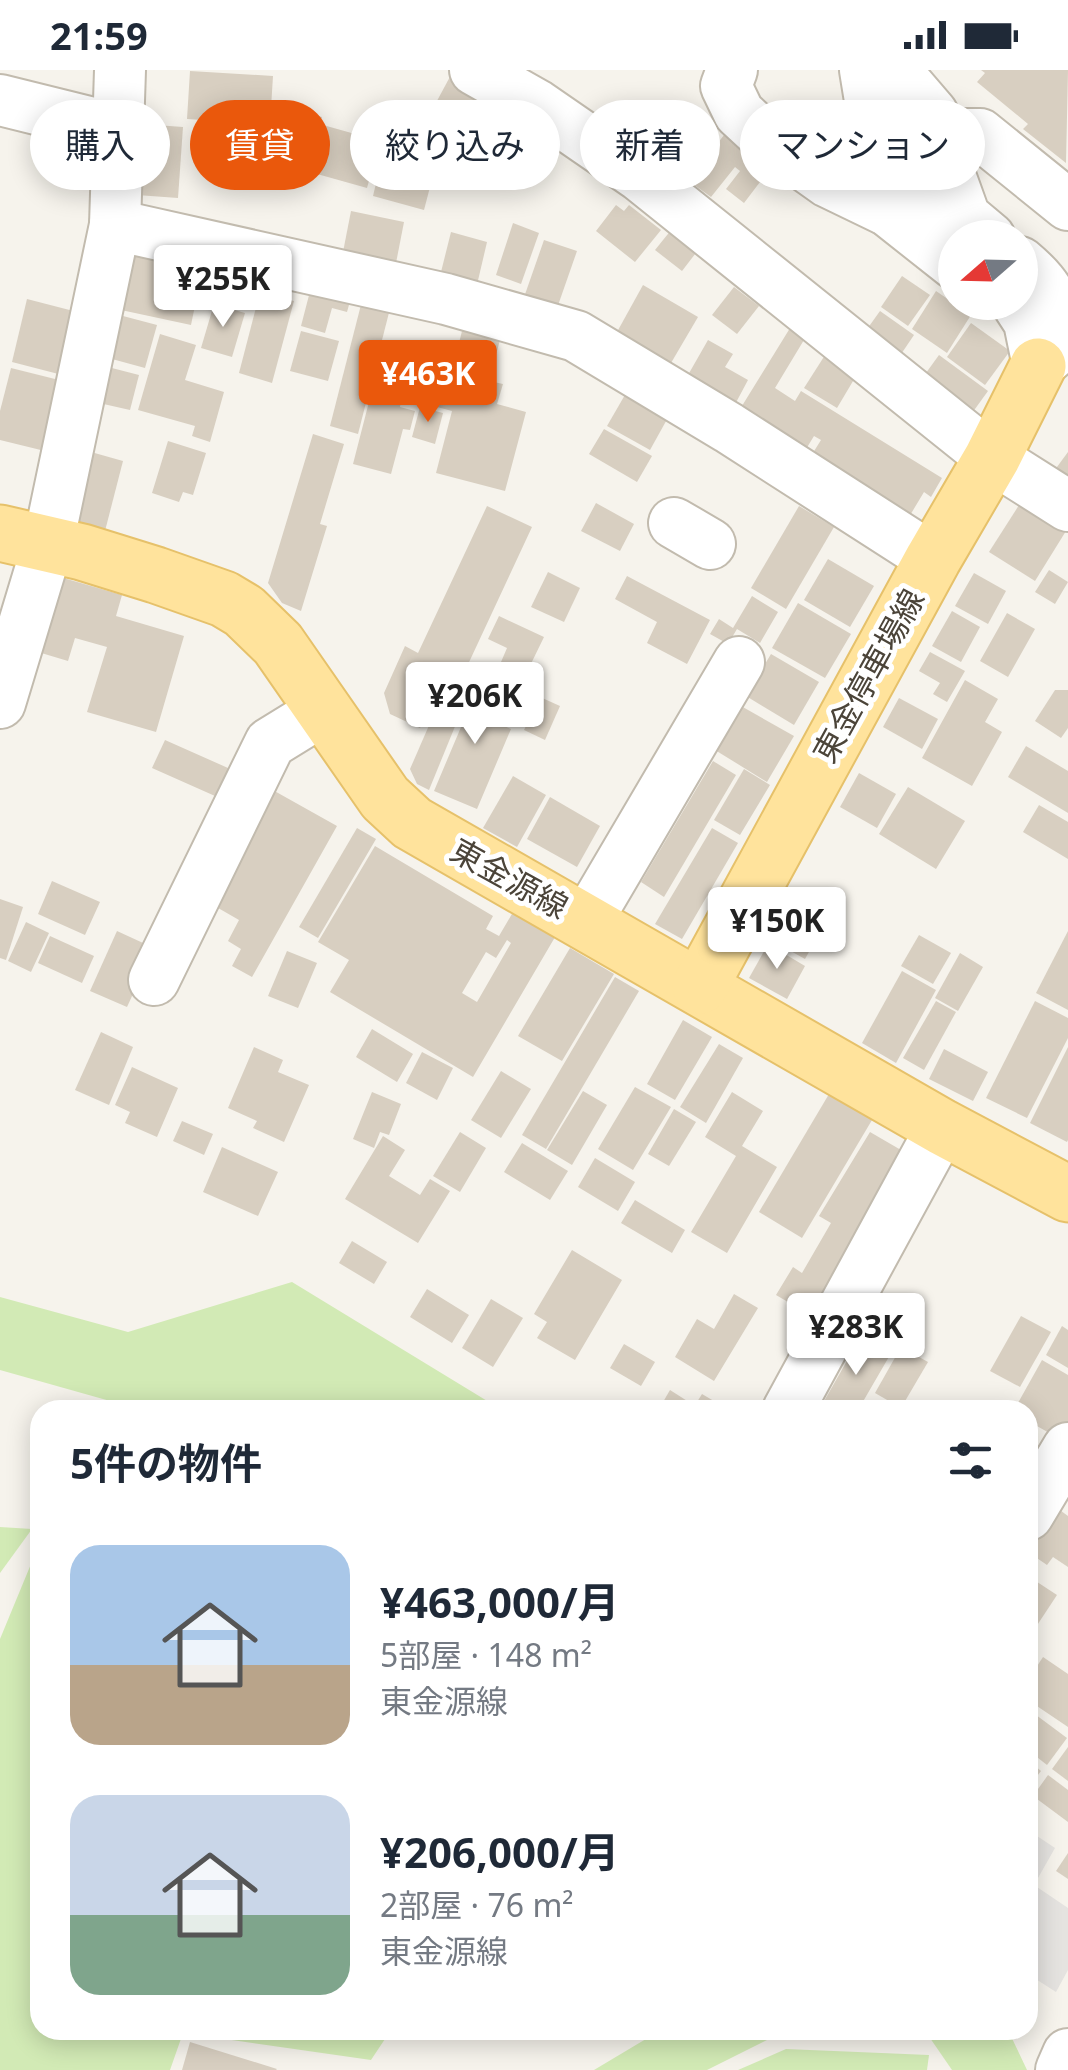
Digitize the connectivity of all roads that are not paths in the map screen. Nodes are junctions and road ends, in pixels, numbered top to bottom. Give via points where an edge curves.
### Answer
1 (120, 70) edge
2 (475, 70) edge
3 (732, 70) edge
4 (865, 70) edge
5 (894, 70) edge
6 (0, 100) edge
7 (118, 100) edge
8 (921, 100) edge
9 (30, 107) edge
10 (985, 138) edge
11 (116, 190) edge
12 (915, 190) edge
13 (955, 190) edge
14 (1068, 205) edge
15 (968, 220) edge
16 (115, 225) junction
17 (923, 238) edge
18 (1038, 279) edge
19 (1047, 308) edge
20 (1038, 366) joint
21 (992, 458) junction
22 (1068, 506) edge
23 (24, 538) edge
24 (933, 559) junction
25 (739, 662) dead end
26 (0, 703) edge
27 (322, 711) junction
28 (586, 922) junction
29 (154, 980) dead end
30 (700, 986) junction
31 (942, 1127) junction
32 (1068, 1194) edge
33 (793, 1400) edge
34 (1068, 1448) edge
35 (1038, 1498) edge
36 (1068, 2054) edge
37 (1061, 2070) edge

1 - 7 street
2 - 21 street via 640,176
3 - 17 street via 726,86 739,113 766,138
4 - 17 street
5 - 8 street
6 - 9 street
10 - 14 street
11 - 16 street
12 - 17 street
13 - 15 street
16 - 23 street
16 - 24 street via 576,336
18 - 19 street
19 - 20 street via 1054,352
20 - 21 main road, 東金停車場線
21 - 22 street
21 - 24 main road, 東金停車場線
23 - 26 street
23 - 27 main road, 東金源線 via 209,593 244,611 278,644
24 - 30 main road, 東金停車場線
25 - 28 street
27 - 28 main road, 東金源線 via 385,798 412,823
27 - 29 street via 270,744
28 - 30 main road, 東金源線
30 - 31 main road, 東金源線
31 - 32 main road, 東金源線
31 - 33 street
34 - 35 street
36 - 37 street

